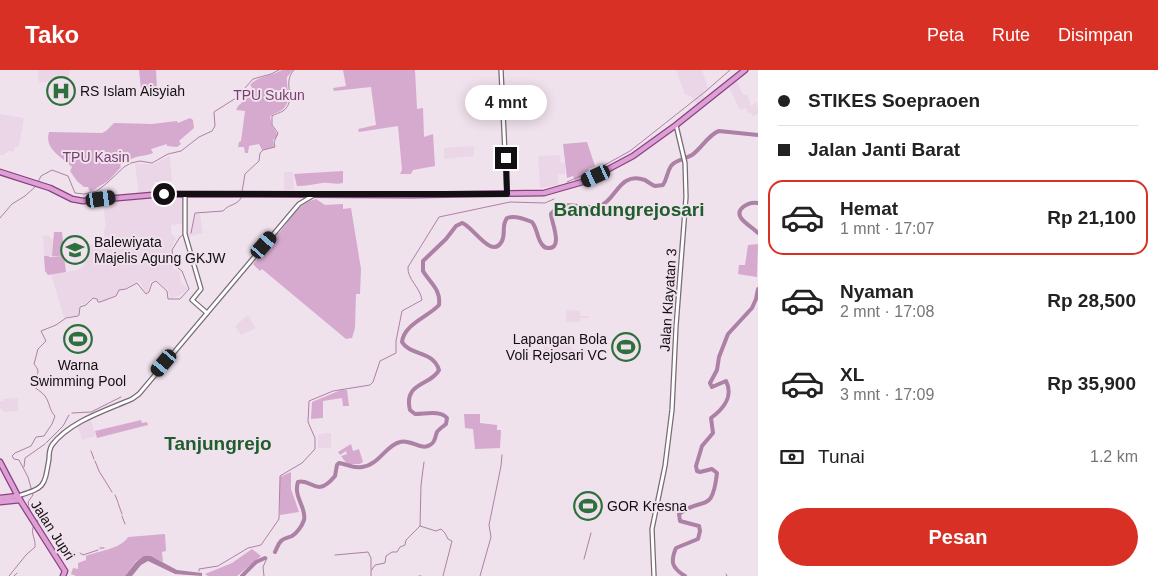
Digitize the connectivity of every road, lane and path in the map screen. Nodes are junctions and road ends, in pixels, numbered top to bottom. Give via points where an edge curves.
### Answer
1 (501, 70) edge
2 (745, 70) edge
3 (676, 125) junction
4 (0, 172) edge
5 (185, 194) junction
6 (507, 194) junction
7 (315, 195) junction
8 (207, 313) junction
9 (0, 462) edge
10 (19, 498) junction
11 (0, 500) edge
12 (64, 574) edge
13 (654, 576) edge

1 - 6 street
2 - 3 main road
3 - 6 main road via 633,156 586,181 544,193
3 - 13 street, Jalan Klayatan 3 via 685,163 686,197 674,383 652,529
4 - 5 main road via 83,202 140,195
5 - 7 main road
5 - 8 street via 185,236 201,289 192,300
6 - 7 main road
7 - 8 street via 300,204
8 - 10 street via 132,399 82,420 60,438 51,447 44,484
9 - 10 main road, Jalan Jupri
10 - 11 main road
10 - 12 main road, Jalan Jupri

